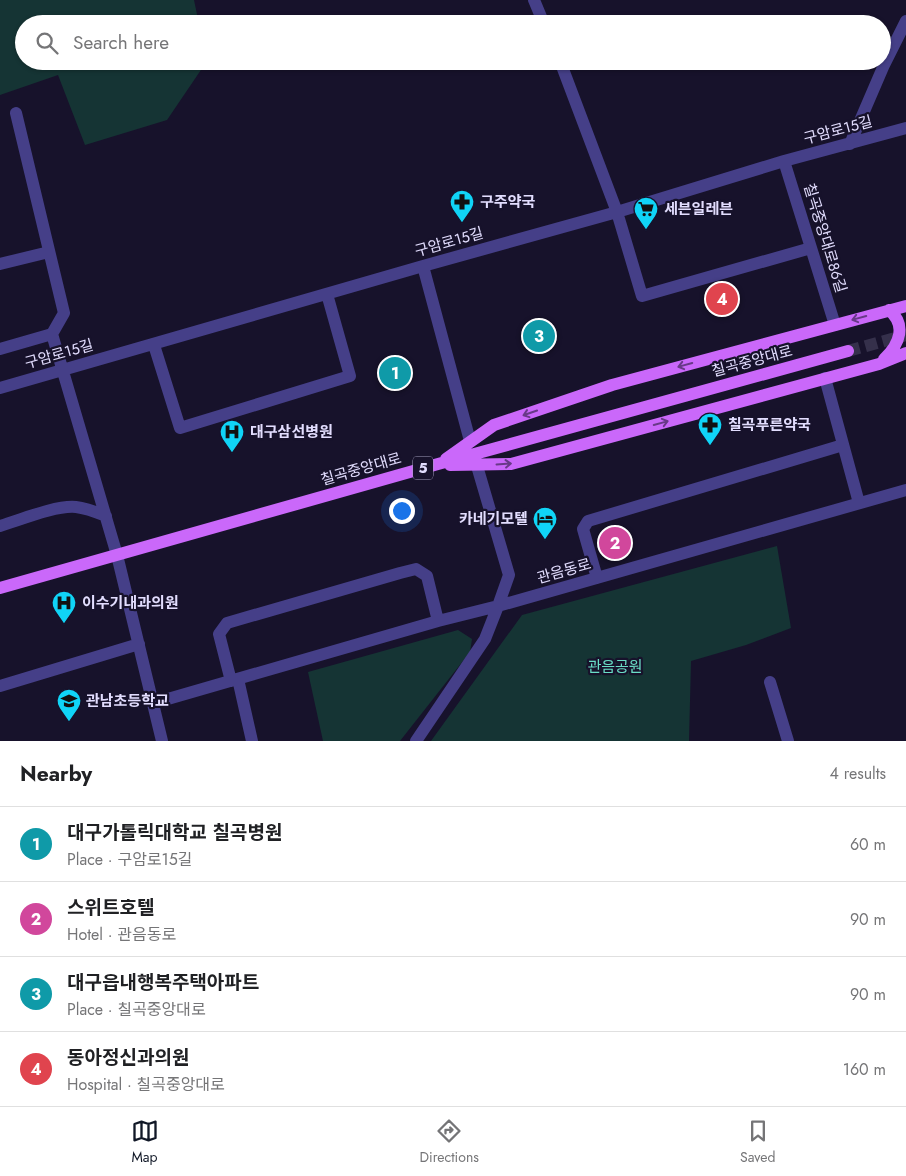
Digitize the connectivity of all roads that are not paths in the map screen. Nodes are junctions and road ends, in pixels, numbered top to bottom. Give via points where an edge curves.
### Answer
1 (534, 0) edge
2 (540, 15) edge
3 (906, 21) edge
4 (891, 51) edge
5 (563, 70) edge
6 (882, 70) edge
7 (16, 112) dead end
8 (906, 128) edge
9 (850, 144) junction
10 (784, 161) junction
11 (617, 212) junction
12 (811, 248) junction
13 (49, 252) junction
14 (0, 264) edge
15 (423, 266) junction
16 (327, 294) junction
17 (906, 306) edge
18 (889, 310) junction
19 (835, 325) junction
20 (52, 334) junction
21 (154, 345) junction
22 (0, 350) edge
23 (848, 352) tunnel mouth
24 (906, 353) edge
25 (879, 364) junction
26 (906, 364) edge
27 (62, 370) junction
28 (824, 378) junction
29 (0, 388) edge
30 (470, 442) junction
31 (843, 445) junction
32 (438, 464) junction
33 (477, 466) junction
34 (906, 490) edge
35 (859, 503) junction
36 (106, 516) junction
37 (0, 526) edge
38 (117, 555) junction
39 (597, 578) junction
40 (0, 588) edge
41 (498, 606) junction
42 (438, 621) junction
43 (139, 644) junction
44 (235, 680) junction
45 (770, 682) dead end
46 (0, 686) edge
47 (154, 703) junction
48 (162, 741) edge
49 (252, 741) edge
50 (416, 741) edge
51 (788, 741) edge

1 - 2 street
3 - 4 street
5 - 11 street
6 - 9 street
7 - 13 street
8 - 9 street, 구암로15길
9 - 10 street, 구암로15길
10 - 11 street, 구암로15길
10 - 12 street, 칠곡중앙대로86길
11 - 12 street via 642,296
11 - 15 street, 구암로15길
12 - 19 street, 칠곡중앙대로86길
13 - 14 street
13 - 20 street via 64,313
15 - 16 street, 구암로15길
15 - 30 street
16 - 21 street, 구암로15길
16 - 21 street via 350,376 180,428
17 - 18 main road
18 -> 19 main road
18 - 25 main road via 904,321 906,332 901,342
19 -> 30 main road via 612,385 494,425
20 - 22 street
20 - 27 street
21 - 27 street, 구암로15길
23 - 32 main road, 칠곡중앙대로 / 5
24 - 25 main road
25 - 26 main road
25 - 28 main road
27 - 29 street, 구암로15길
27 - 36 street
28 - 31 street
33 -> 28 main road via 511,464
30 - 32 main road
31 - 35 street
31 - 39 street via 588,521 582,529
32 - 33 main road
32 - 38 main road, 칠곡중앙대로 / 5
33 - 41 street via 509,575
34 - 35 street, 관음동로
35 - 39 street, 관음동로
36 - 37 street via 93,510 61,508
36 - 38 street
38 - 40 main road, 칠곡중앙대로 / 5
38 - 43 street
39 - 41 street, 관음동로
41 - 42 street, 관음동로
41 - 50 street via 485,639
42 - 44 street, 관음동로
42 - 44 street via 427,576 416,569 227,623 219,634
43 - 46 street
43 - 47 street
44 - 47 street, 관음동로
44 - 49 street
45 - 51 street
47 - 48 street

